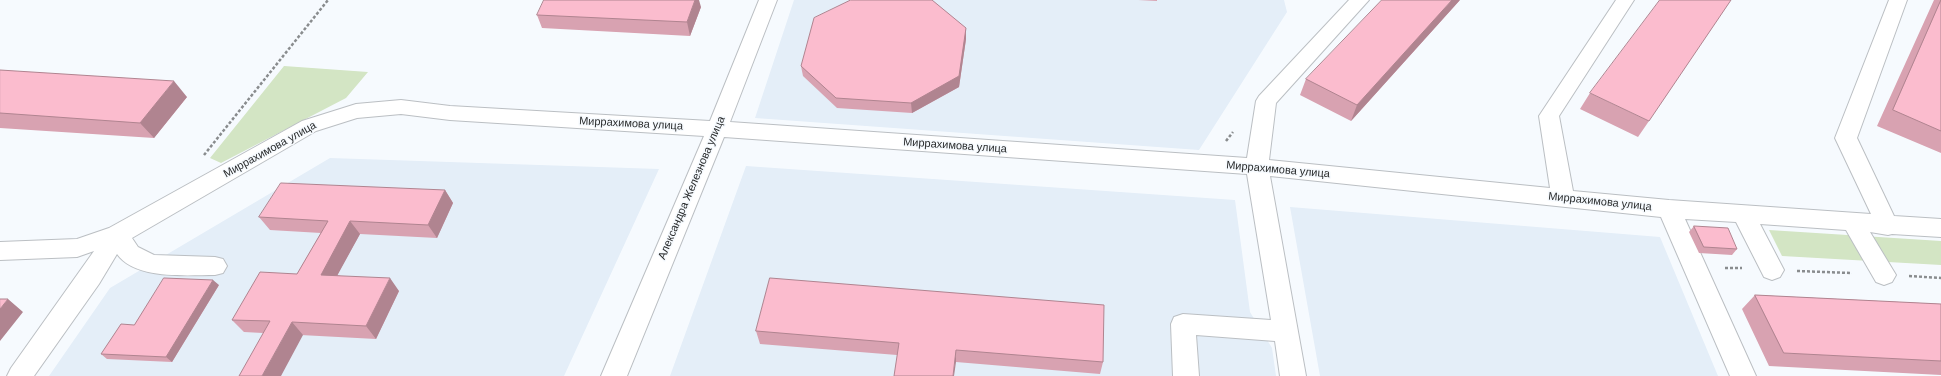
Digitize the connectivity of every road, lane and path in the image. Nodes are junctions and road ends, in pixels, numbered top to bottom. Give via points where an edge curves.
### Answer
1 (328, 0) edge
2 (768, 0) edge
3 (1360, 0) edge
4 (1625, 0) edge
5 (1898, 0) edge
6 (717, 129) junction
7 (1257, 167) junction
8 (190, 195) junction
9 (1563, 199) junction
10 (1669, 209) junction
11 (1743, 214) junction
12 (1853, 223) junction
13 (1888, 226) junction
14 (1941, 228) edge
15 (117, 235) junction
16 (0, 251) edge
17 (215, 266) dead end
18 (1694, 266) junction
19 (1772, 270) junction
20 (1884, 275) junction
21 (1941, 278) edge
22 (1286, 331) junction
23 (20, 376) edge
24 (614, 376) edge
25 (1186, 376) edge
26 (1293, 376) edge
27 (1743, 376) edge

1 - 8 path via 196,165
2 - 6 street, Александра Железнова улица
3 - 7 street via 1266,102
4 - 9 street via 1549,116
5 - 13 street via 1846,138
6 - 7 street, Миррахимова улица
6 - 8 street, Миррахимова улица via 450,113 400,107 356,111 309,126
6 - 24 street, Александра Железнова улица
7 - 9 street, Миррахимова улица
7 - 22 street
8 - 15 street, Миррахимова улица
9 - 10 street, Миррахимова улица
10 - 11 street, Миррахимова улица
10 - 18 street
11 - 12 street, Миррахимова улица
11 - 19 street
12 - 13 street, Миррахимова улица
12 - 20 street
13 - 14 street, Миррахимова улица
15 - 16 street, Миррахимова улица via 77,248
15 - 17 street via 130,254 151,264
15 - 23 street via 91,277
18 - 19 path
18 - 27 street
19 - 20 path
20 - 21 path
22 - 25 street via 1183,324
22 - 26 street

